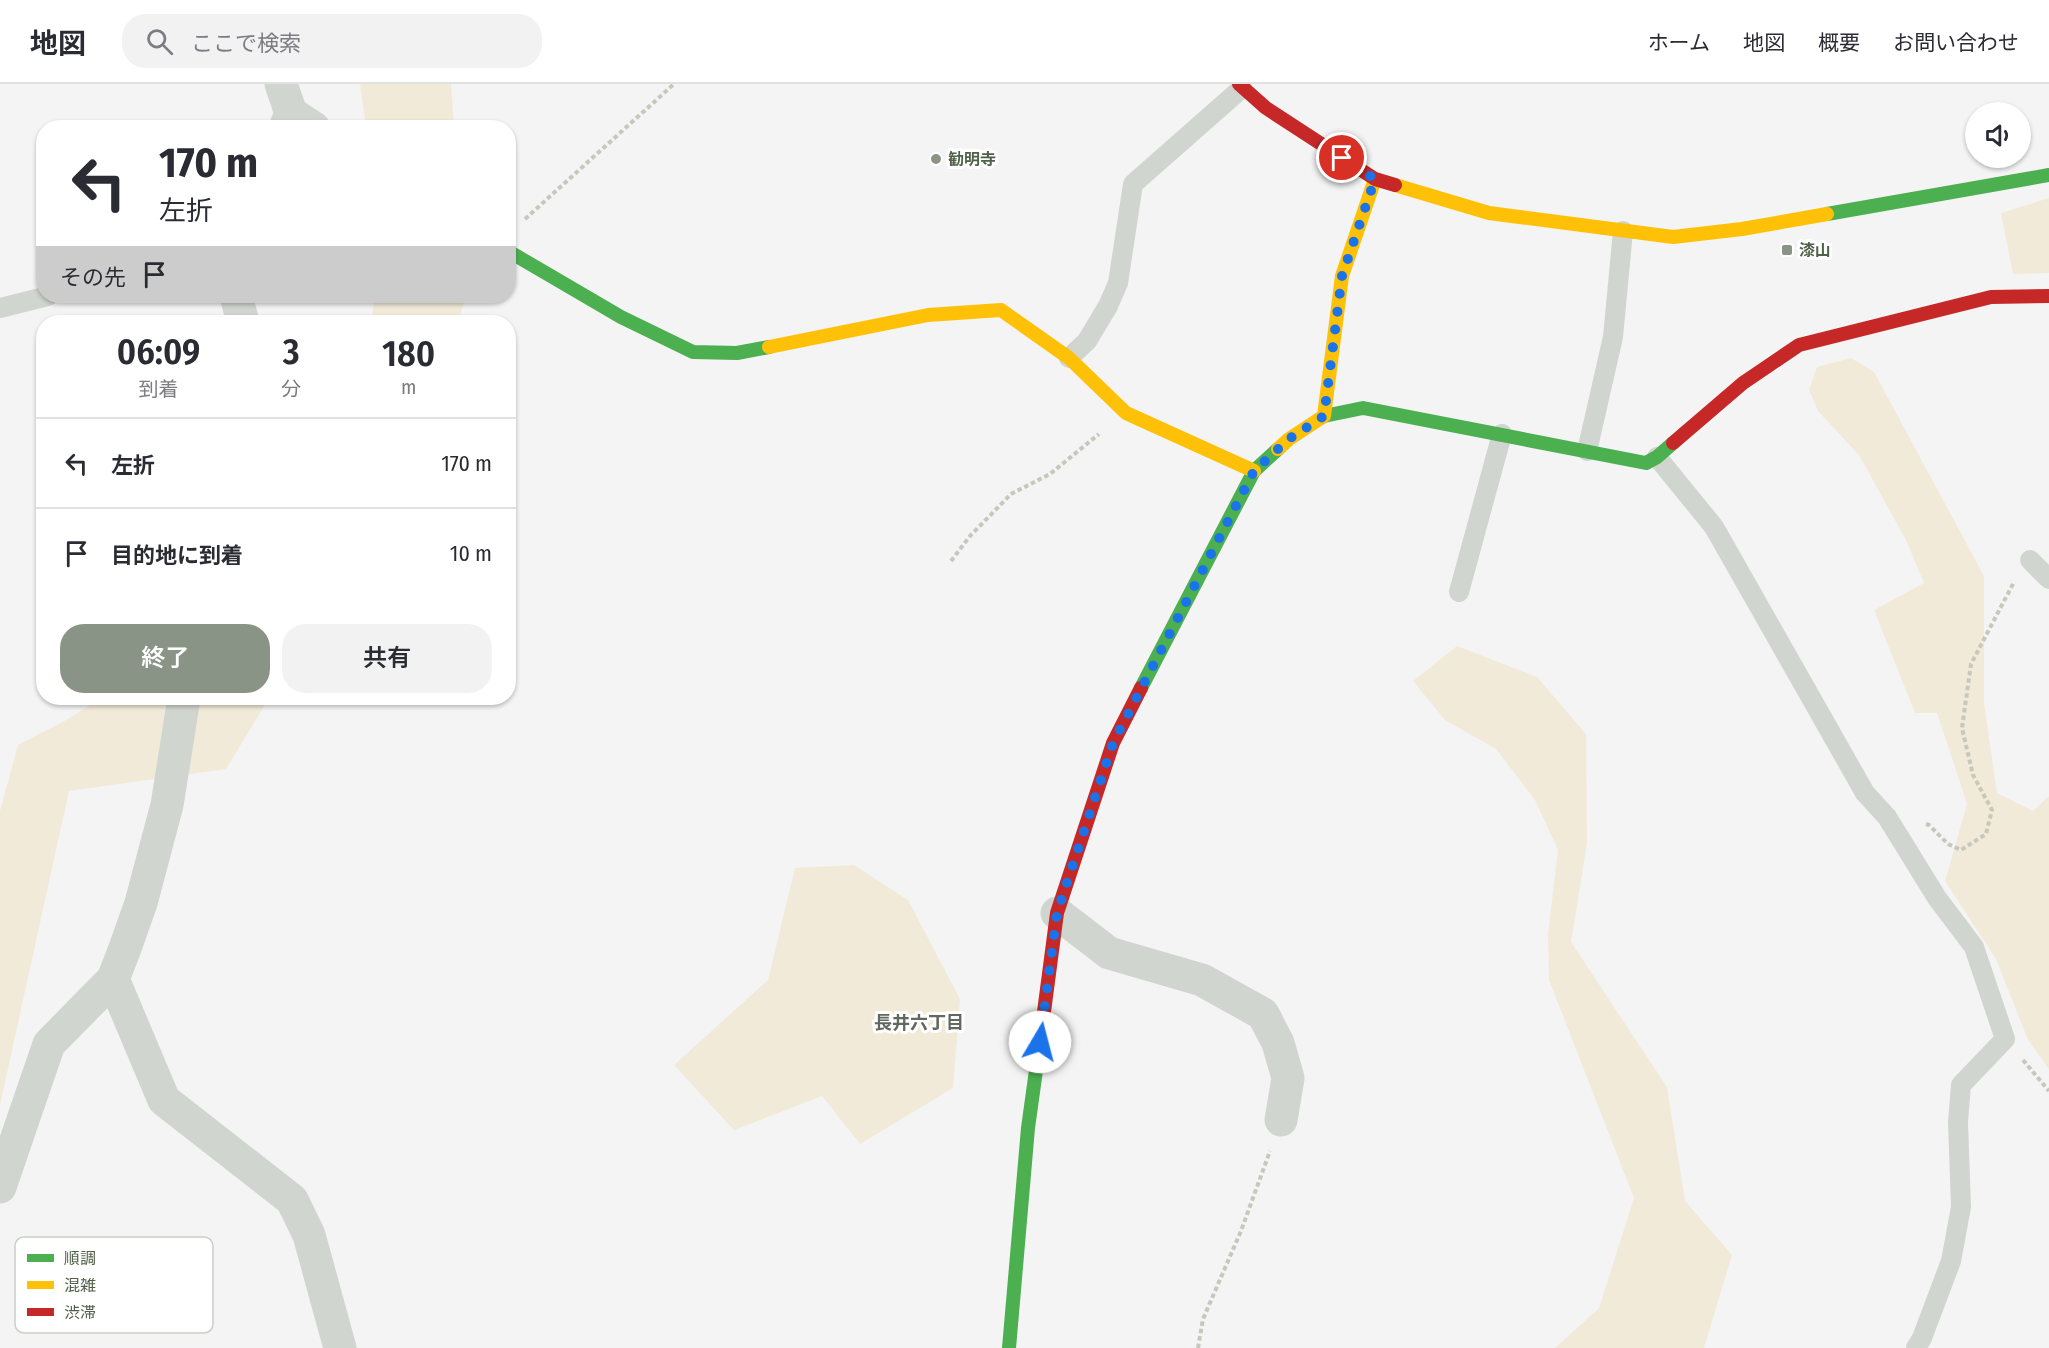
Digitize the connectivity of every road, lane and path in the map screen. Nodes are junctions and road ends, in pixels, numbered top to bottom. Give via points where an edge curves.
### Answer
1 (674, 84) edge
2 (1241, 86) edge
3 (2049, 175) edge
4 (1375, 179) junction
5 (517, 226) dead end
6 (1623, 231) junction
7 (516, 256) edge
8 (2049, 296) edge
9 (36, 299) edge
10 (0, 308) edge
11 (1069, 358) junction
12 (1126, 413) junction
13 (1324, 416) junction
14 (1502, 434) junction
15 (1587, 451) junction
16 (1656, 457) junction
17 (1254, 471) junction
18 (2030, 560) joint
19 (951, 561) dead end
20 (2049, 579) edge
21 (1460, 592) dead end
22 (183, 705) edge
23 (1887, 817) junction
24 (1057, 913) junction
25 (113, 979) junction
26 (2004, 1039) junction
27 (2049, 1091) edge
28 (1281, 1119) joint
29 (0, 1187) edge
30 (340, 1348) edge
31 (1010, 1348) edge
32 (1198, 1348) edge
33 (1916, 1348) edge

1 - 5 path
2 - 4 street via 1275,114
2 - 11 lane via 1133,184 1118,283 1087,341
3 - 6 street via 1742,229 1672,237
4 - 6 street via 1490,213
4 - 13 street via 1342,276
6 - 15 lane via 1613,338
7 - 11 street via 621,317 693,352 737,353 928,315 1001,310
8 - 16 street via 1991,297 1799,345 1743,383
9 - 10 lane
11 - 12 street
12 - 17 street
12 - 19 path via 1050,474 1011,494
13 - 14 street via 1363,408
13 - 17 street via 1289,439
14 - 15 street
14 - 21 lane
15 - 16 street via 1646,463
16 - 23 lane via 1714,527 1865,793
17 - 24 street via 1113,743
18 - 20 lane
18 - 23 path via 1971,664 1962,728 1973,775 1992,810 1986,834 1961,850 1948,844 1929,825
22 - 25 street via 167,805 151,868
23 - 26 lane via 1937,898 1974,947
24 - 28 street via 1109,953 1202,981 1263,1014 1278,1042 1288,1078
24 - 31 street via 1028,1128
25 - 29 street via 49,1044
25 - 30 street via 164,1100 292,1200 309,1235
26 - 27 path
26 - 33 lane via 1961,1085 1961,1207 1951,1261
28 - 32 path via 1203,1319

